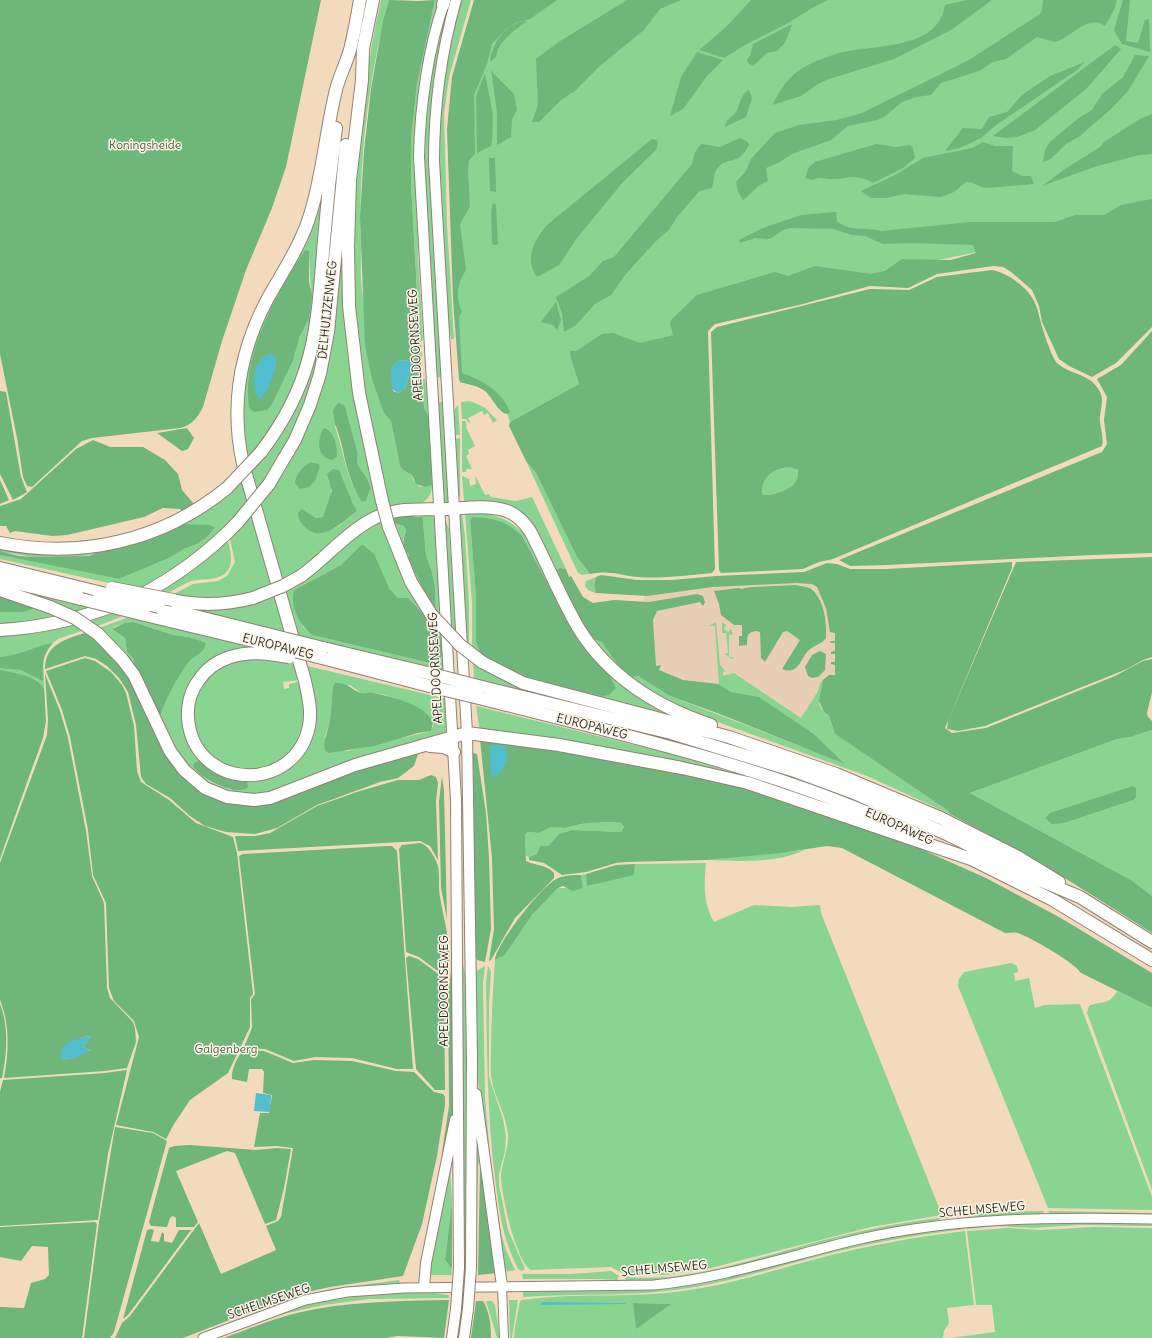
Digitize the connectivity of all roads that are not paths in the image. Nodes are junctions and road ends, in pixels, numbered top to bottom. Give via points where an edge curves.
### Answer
1 (360, 0) edge
2 (373, 0) edge
3 (456, 0) edge
4 (444, 2) edge
5 (363, 49) junction
6 (349, 51) junction
7 (448, 395) junction
8 (432, 396) junction
9 (455, 508) junction
10 (439, 509) junction
11 (0, 543) edge
12 (0, 568) edge
13 (24, 574) junction
14 (0, 579) edge
15 (0, 590) edge
16 (0, 630) edge
17 (266, 643) junction
18 (326, 657) junction
19 (482, 693) junction
20 (467, 733) junction
21 (453, 738) junction
22 (427, 746) junction
23 (454, 752) junction
24 (799, 761) junction
25 (974, 860) junction
26 (1080, 897) junction
27 (1152, 942) edge
28 (1152, 960) edge
29 (472, 1058) junction
30 (458, 1108) junction
31 (1152, 1219) edge
32 (502, 1286) junction
33 (424, 1287) junction
34 (203, 1338) edge
35 (452, 1338) edge
36 (464, 1338) edge
37 (504, 1338) edge

1 - 6 highway
2 - 5 highway
3 - 7 main road, APELDOORNSEWEG via 439,77 434,130
4 - 8 main road, APELDOORNSEWEG via 425,84 420,146
5 - 16 highway, DELHUIJZENWEG, bridge via 341,176 325,352 304,421 269,484 238,522 194,562 172,578 100,611 37,627
5 - 24 highway, bridge via 362,80 350,180 348,278 352,336 359,393 382,501 389,527 411,582 431,614 454,640 482,662 523,683 688,726
6 - 11 highway, DELHUIJZENWEG, bridge via 333,153 319,306 312,348 304,376 278,430 227,488 175,522 126,541 92,547 58,550
6 - 17 highway via 336,89 311,212 299,242 251,332 240,373 237,402 237,430 242,458 305,681 309,726 295,755 278,769 254,776 229,772 212,763 195,743 189,728 191,693 202,674 219,661
7 - 8 main road
7 - 9 main road, APELDOORNSEWEG
8 - 10 main road, APELDOORNSEWEG
9 - 10 highway
9 - 20 main road, APELDOORNSEWEG via 454,533
9 - 24 highway via 504,510 524,523 540,549 580,630 608,666 635,689 664,706 773,746
10 - 13 highway, bridge via 397,511 375,517 351,533 301,576 273,591 235,602 210,604 173,600 73,579
10 - 21 main road, APELDOORNSEWEG
12 - 13 highway, EUROPAWEG
13 - 17 highway, EUROPAWEG, bridge via 160,607
14 - 17 highway, EUROPAWEG, bridge
15 - 22 highway, bridge via 75,618 98,634 134,675 170,751 184,770 198,783 222,796 245,800 270,798 355,765
17 - 18 highway, EUROPAWEG, bridge
18 - 19 highway, EUROPAWEG, bridge via 437,688
18 - 19 highway, EUROPAWEG, bridge via 436,675
19 - 25 highway, EUROPAWEG via 746,769 848,804
19 - 26 highway, EUROPAWEG via 671,733 795,771 912,818
20 - 21 highway
20 - 25 highway via 574,748 748,783
20 - 29 main road, APELDOORNSEWEG
21 - 22 highway
21 - 23 main road, APELDOORNSEWEG
22 - 23 highway via 444,747
23 - 30 main road, APELDOORNSEWEG
24 - 26 highway via 941,818 1018,857
25 - 28 highway, EUROPAWEG via 1052,900
26 - 27 highway, EUROPAWEG
29 - 32 main road
29 - 36 main road, APELDOORNSEWEG, bridge via 471,1268
30 - 33 main road via 426,1263
30 - 35 main road, APELDOORNSEWEG, bridge via 459,1268
31 - 32 main road, SCHELMSEWEG via 1047,1218 966,1222 861,1239 722,1275 688,1281 622,1286
32 - 33 main road, SCHELMSEWEG
32 - 37 street
33 - 34 main road, SCHELMSEWEG via 367,1290 305,1300

